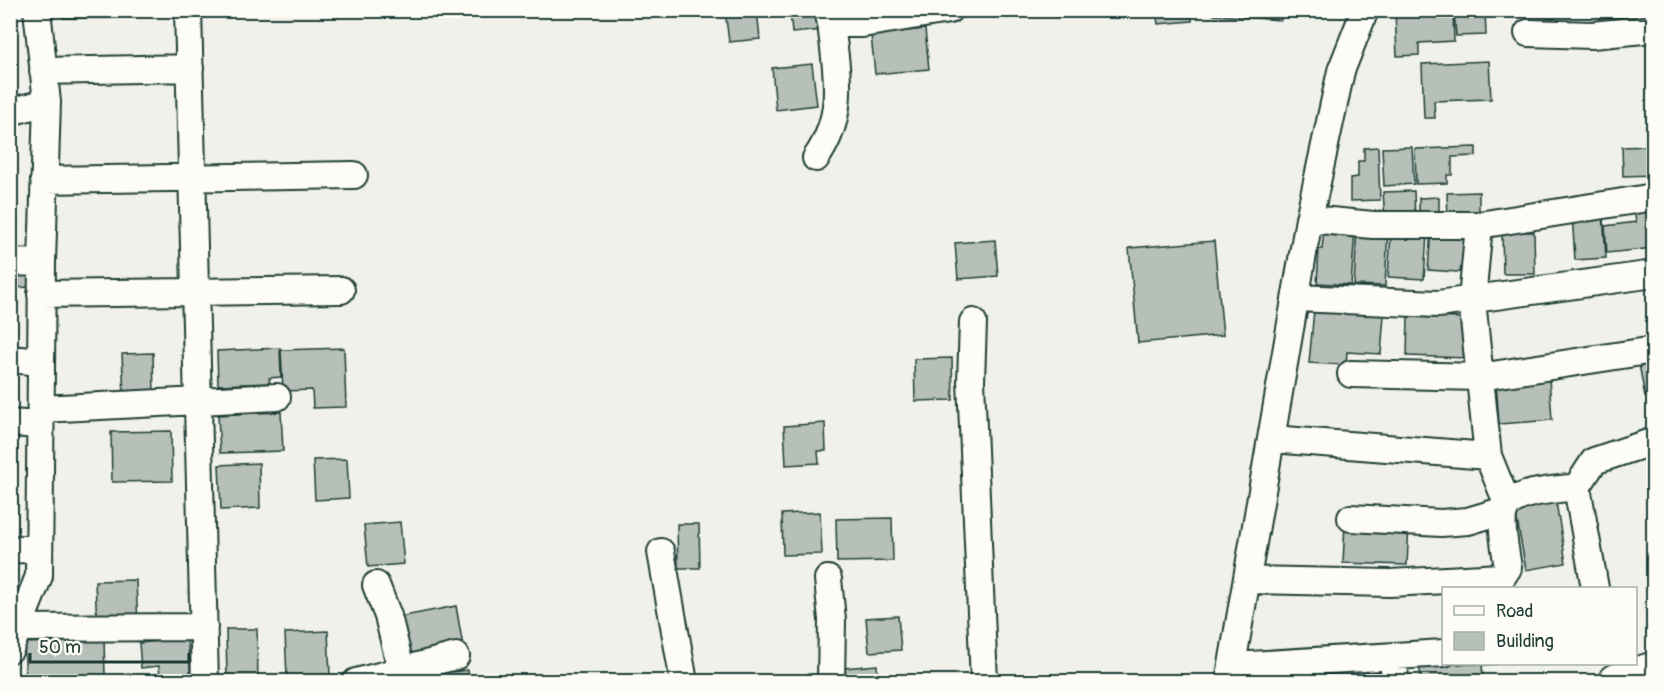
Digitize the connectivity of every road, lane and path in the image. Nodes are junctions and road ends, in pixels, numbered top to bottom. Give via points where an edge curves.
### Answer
1 (37, 10) edge
2 (188, 10) edge
3 (949, 10) edge
4 (1365, 10) edge
5 (829, 17) edge
6 (1653, 29) edge
7 (1528, 33) dead end
8 (190, 68) junction
9 (43, 71) junction
10 (47, 102) junction
11 (10, 112) edge
12 (816, 158) dead end
13 (354, 175) dead end
14 (193, 178) junction
15 (44, 180) junction
16 (1653, 197) edge
17 (1309, 219) junction
18 (1479, 225) junction
19 (10, 262) edge
20 (42, 263) junction
21 (1653, 274) edge
22 (341, 290) dead end
23 (195, 293) junction
24 (42, 294) junction
25 (1296, 298) junction
26 (1472, 300) junction
27 (973, 322) dead end
28 (1653, 351) edge
29 (10, 359) edge
30 (41, 362) junction
31 (1351, 374) dead end
32 (1480, 377) junction
33 (277, 397) dead end
34 (198, 401) junction
35 (40, 417) junction
36 (10, 423) edge
37 (1272, 439) junction
38 (1653, 441) edge
39 (1488, 456) junction
40 (1576, 487) junction
41 (1507, 507) junction
42 (1351, 518) dead end
43 (39, 548) junction
44 (10, 550) edge
45 (661, 552) dead end
46 (828, 579) dead end
47 (1248, 580) junction
48 (376, 585) dead end
49 (1595, 587) edge
50 (204, 627) junction
51 (13, 635) edge
52 (1442, 653) edge
53 (456, 656) dead end
54 (1653, 665) edge
55 (401, 669) junction
56 (1394, 669) edge
57 (1231, 674) edge
58 (1612, 674) edge
59 (205, 681) edge
60 (361, 681) edge
61 (684, 681) edge
62 (831, 681) edge
63 (984, 681) edge

1 - 9 street
2 - 8 street
3 - 5 street via 862,24
4 - 17 street via 1341,70
5 - 12 street via 837,70 837,110 829,137
6 - 7 street via 1592,35
8 - 9 street
8 - 14 street
9 - 10 street
10 - 11 street
10 - 15 street
13 - 14 street
14 - 15 street
14 - 23 street
15 - 20 street
16 - 18 street
17 - 18 street via 1373,225
17 - 25 street
18 - 26 street
19 - 20 street
20 - 24 street
21 - 26 street
22 - 23 street
23 - 24 street
23 - 34 street
24 - 30 street
25 - 26 street via 1438,304
25 - 37 street
26 - 32 street
27 - 63 street via 971,393
28 - 32 street
29 - 30 street
30 - 35 street
31 - 32 street
32 - 39 street
33 - 34 street
34 - 35 street
34 - 50 street
35 - 36 street
35 - 43 street
37 - 39 street
37 - 47 street
38 - 40 street via 1594,461
39 - 41 street
40 - 41 street via 1526,494
40 - 49 street
41 - 42 street via 1468,521 1441,523
41 - 47 street via 1503,515 1508,568 1502,576 1390,583
43 - 44 street
43 - 51 street via 39,576
45 - 61 street
46 - 62 street
47 - 57 street
48 - 55 street
50 - 51 street
50 - 59 street
52 - 56 street
53 - 55 street
54 - 58 street
55 - 60 street
56 - 57 street

